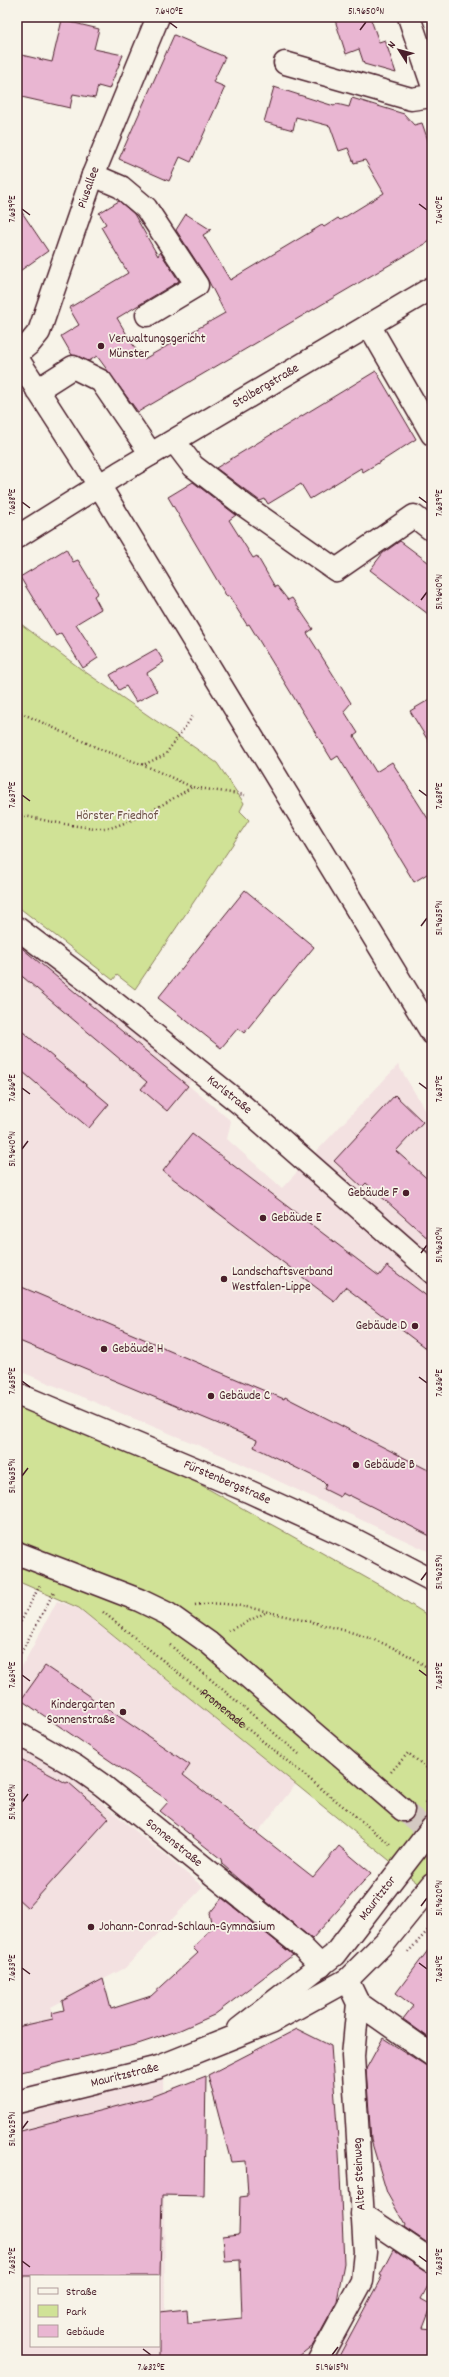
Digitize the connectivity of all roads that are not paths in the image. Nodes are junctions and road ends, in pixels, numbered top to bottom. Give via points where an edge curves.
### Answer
1 (158, 17) edge
2 (409, 17) edge
3 (285, 63) dead end
4 (432, 84) edge
5 (432, 96) edge
6 (93, 175) junction
7 (432, 288) edge
8 (147, 315) dead end
9 (369, 325) junction
10 (17, 354) edge
11 (17, 358) edge
12 (37, 390) junction
13 (432, 434) edge
14 (174, 441) junction
15 (151, 454) junction
16 (99, 485) junction
17 (432, 530) edge
18 (17, 537) edge
19 (17, 928) edge
20 (432, 1033) edge
21 (432, 1272) edge
22 (17, 1394) edge
23 (17, 1553) edge
24 (432, 1580) edge
25 (17, 1733) edge
26 (403, 1810) tunnel mouth
27 (432, 1828) edge
28 (432, 1884) edge
29 (321, 1966) junction
30 (347, 1980) junction
31 (358, 2002) junction
32 (229, 2037) junction
33 (432, 2055) edge
34 (17, 2102) edge
35 (362, 2214) junction
36 (432, 2261) edge
37 (319, 2360) edge

1 - 6 street, Piusallee
2 - 4 street
3 - 5 street via 411,99
6 - 8 street via 122,187 146,208 197,285
6 - 10 street, Piusallee via 39,332
7 - 9 street, Stolbergstraße
9 - 13 street
9 - 14 street, Stolbergstraße
11 - 12 street
12 - 15 street via 73,368 101,381
12 - 16 street
14 - 15 street, Stolbergstraße
14 - 17 street via 193,466 336,570 414,516
15 - 16 street, Stolbergstraße
16 - 18 street, Stolbergstraße
16 - 20 street
19 - 21 street, Karlstraße via 243,1106
22 - 24 street, Fürstenbergstraße via 248,1491 353,1539
23 - 26 street via 139,1600 168,1614 209,1643
25 - 29 street, Sonnenstraße via 75,1766 102,1785 298,1944
27 - 29 street, Mauritztor via 345,1943
28 - 30 street via 386,1942
29 - 32 street, Mauritzstraße
30 - 31 street
30 - 32 street, Mauritzstraße via 271,2022
31 - 33 street
31 - 35 street, Alter Steinweg via 353,2056
32 - 34 street, Mauritzstraße via 159,2067
35 - 36 street
35 - 37 street, Alter Steinweg via 365,2252 362,2281

